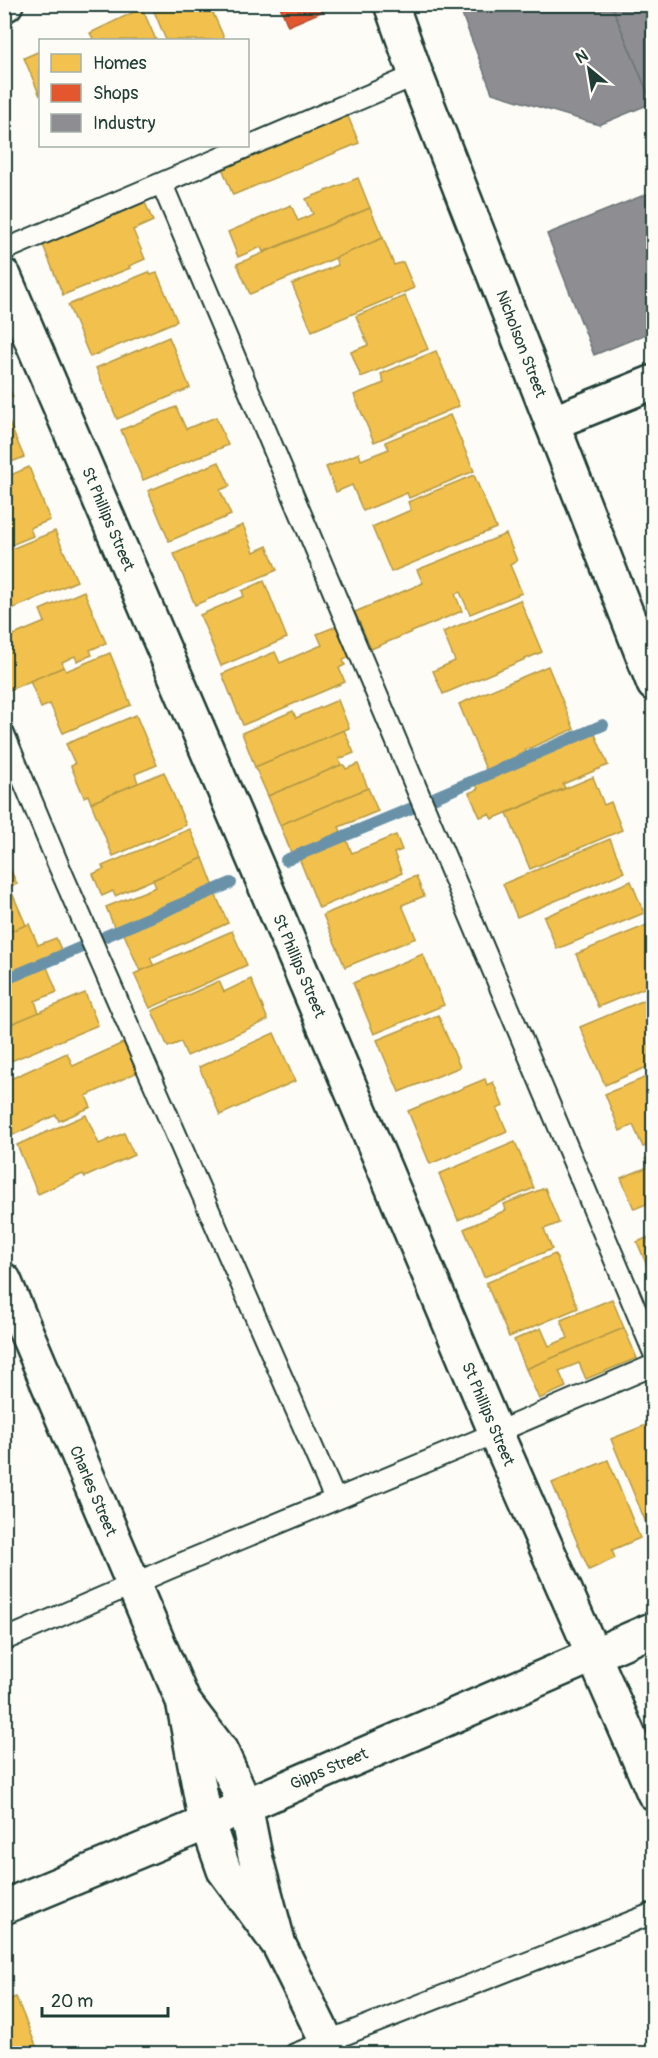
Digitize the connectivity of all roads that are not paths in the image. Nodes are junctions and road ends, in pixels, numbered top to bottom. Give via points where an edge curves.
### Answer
1 (391, 4) edge
2 (416, 75) junction
3 (248, 147) edge
4 (249, 147) edge
5 (162, 184) junction
6 (4, 250) edge
7 (4, 276) edge
8 (654, 382) edge
9 (552, 423) junction
10 (654, 684) edge
11 (4, 734) edge
12 (4, 1280) edge
13 (654, 1353) edge
14 (654, 1365) edge
15 (496, 1433) junction
16 (335, 1499) junction
17 (133, 1585) junction
18 (654, 1629) edge
19 (4, 1640) edge
20 (594, 1656) junction
21 (183, 1701) junction
22 (654, 1794) edge
23 (245, 1805) junction
24 (206, 1822) junction
25 (4, 1907) edge
26 (654, 1913) edge
27 (279, 1945) junction
28 (330, 2046) edge
29 (295, 2054) edge

1 - 2 street, Nicholson Street
2 - 4 lane
2 - 9 street, Nicholson Street
3 - 5 lane
5 - 6 lane
5 - 13 lane
7 - 15 street, St Phillips Street
8 - 9 street
9 - 10 street, Nicholson Street
11 - 16 lane
12 - 17 street, Charles Street
14 - 15 lane
15 - 16 lane
15 - 20 street, St Phillips Street
16 - 17 lane
17 - 19 lane
17 - 21 street, Charles Street
18 - 20 street, Gipps Street
20 - 22 street, St Phillips Street
20 - 23 street, Gipps Street
21 - 23 street, Charles Street via 221,1751
21 - 24 street, Charles Street
23 - 24 street, Gipps Street
23 - 27 street, Charles Street
24 - 25 street, Gipps Street
24 - 27 street, Charles Street via 224,1870
26 - 28 lane
27 - 28 street, Charles Street
28 - 29 lane

